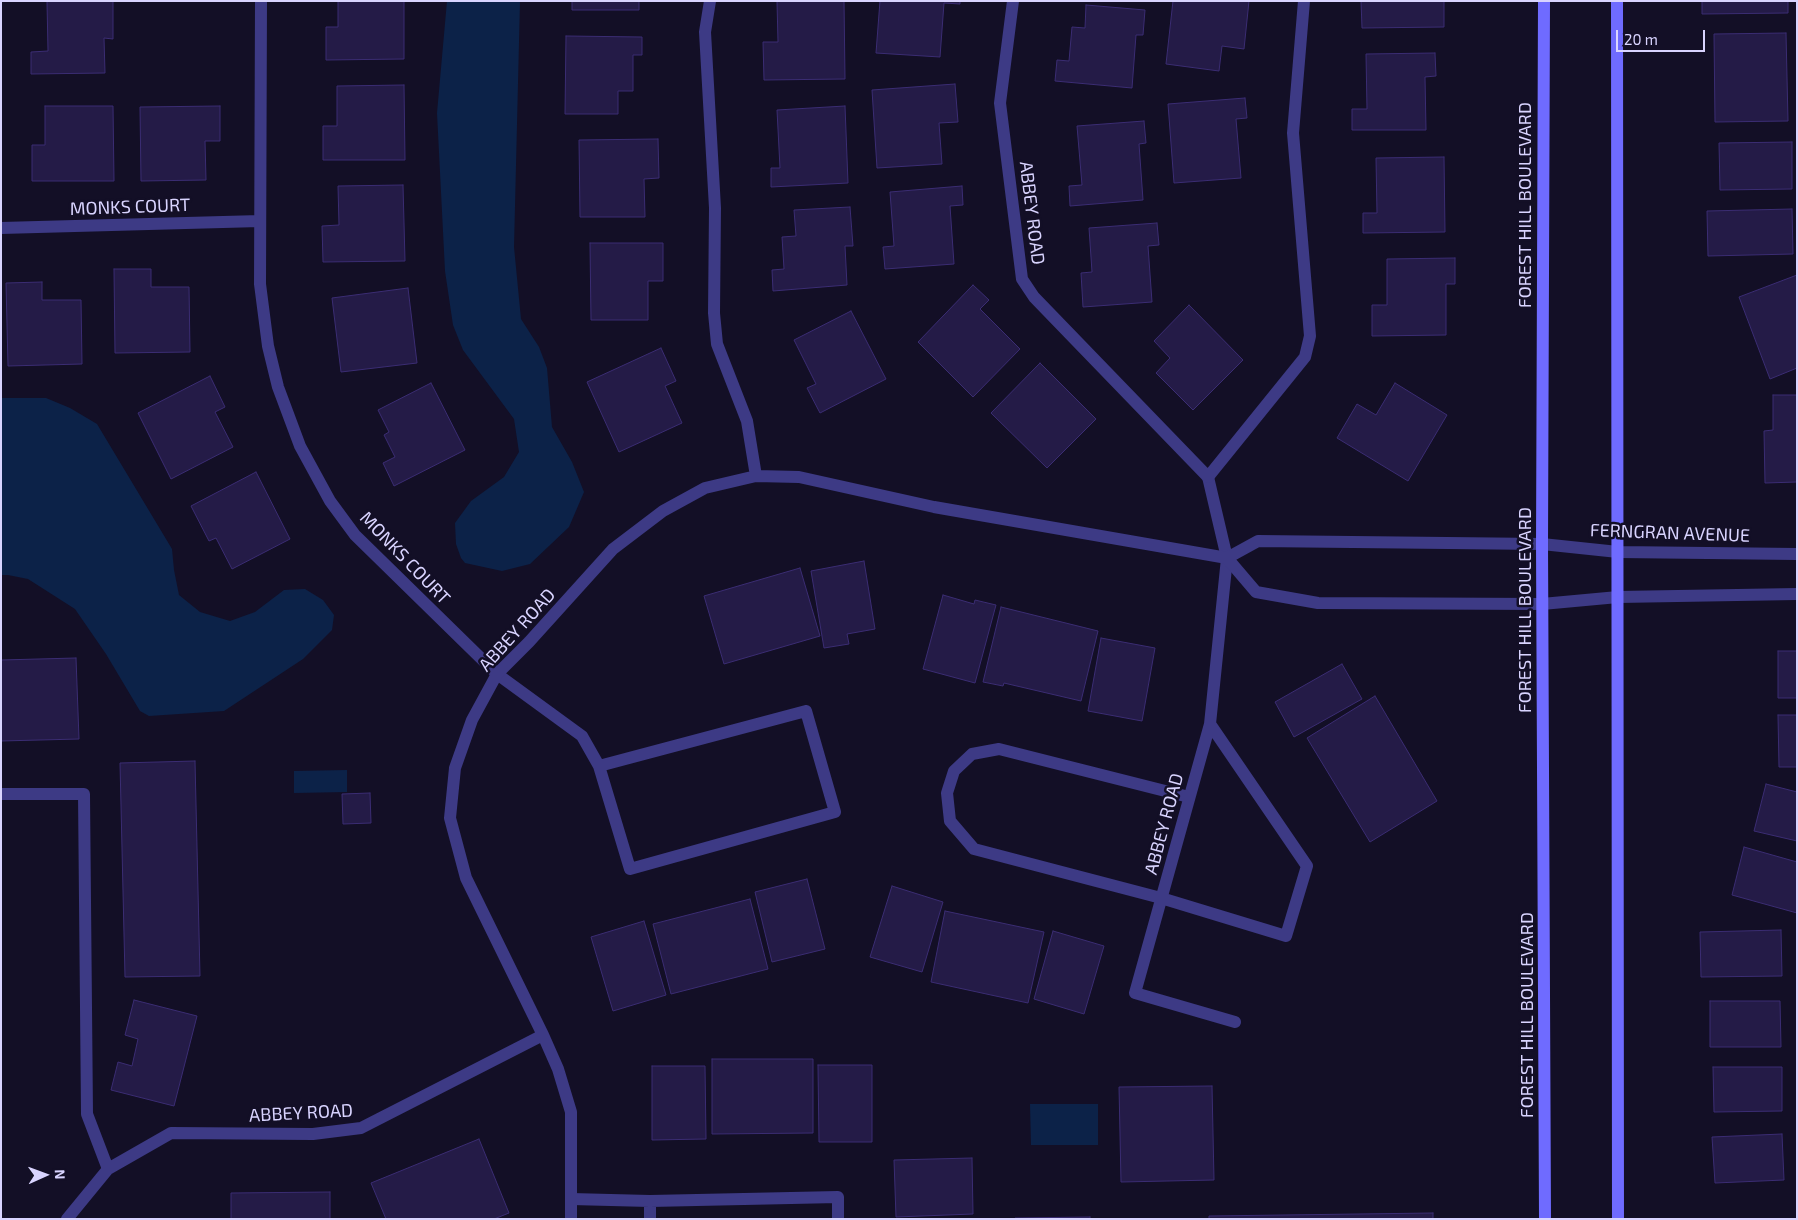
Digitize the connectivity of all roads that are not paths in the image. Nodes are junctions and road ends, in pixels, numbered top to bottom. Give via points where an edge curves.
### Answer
1 (260, 1) edge
2 (710, 1) edge
3 (1013, 1) edge
4 (1304, 1) edge
5 (1544, 1) edge
6 (1617, 1) edge
7 (260, 221) junction
8 (1, 228) edge
9 (756, 476) junction
10 (1208, 476) junction
11 (1542, 544) junction
12 (1618, 552) junction
13 (1797, 554) edge
14 (1227, 558) junction
15 (1797, 594) edge
16 (1618, 597) junction
17 (1542, 604) junction
18 (497, 674) junction
19 (1210, 724) junction
20 (599, 766) junction
21 (1, 794) edge
22 (1189, 796) junction
23 (1161, 898) junction
24 (1235, 1022) dead end
25 (543, 1035) junction
26 (108, 1169) junction
27 (571, 1199) junction
28 (650, 1201) junction
29 (67, 1219) edge
30 (571, 1219) edge
31 (650, 1219) edge
32 (838, 1219) edge
33 (1545, 1219) edge
34 (1618, 1219) edge

1 - 7 street, MONKS COURT
2 - 9 street via 705,32 716,208 714,313 717,344 747,421
3 - 10 street, ABBEY ROAD via 1000,103 1022,279 1034,297
4 - 10 street via 1293,132 1310,336 1305,356
5 - 11 main road, FOREST HILL BOULEVARD
6 - 12 main road
7 - 8 street, MONKS COURT
7 - 18 street, MONKS COURT via 260,284 268,346 278,387 300,446 330,501 355,536
9 - 14 street, ABBEY ROAD via 799,477 934,507
9 - 18 street, ABBEY ROAD via 705,488 663,511 613,549
10 - 14 street, ABBEY ROAD
11 - 12 street, FERNGRAN AVENUE
11 - 14 street via 1258,541
11 - 17 main road, FOREST HILL BOULEVARD
12 - 13 street, FERNGRAN AVENUE
12 - 16 main road
14 - 17 street, ABBEY ROAD via 1256,592 1318,602
14 - 19 street, ABBEY ROAD
15 - 16 street
16 - 17 street
16 - 34 main road
17 - 33 main road, FOREST HILL BOULEVARD
18 - 20 street, MONKS COURT via 582,736
18 - 25 street, ABBEY ROAD via 472,720 455,768 450,818 466,878
19 - 22 street, ABBEY ROAD
19 - 23 street via 1307,866 1286,936
20 - 20 street, MONKS COURT via 630,869 835,812 806,710
21 - 26 street via 84,794 87,1114
22 - 23 street, ABBEY ROAD
22 - 23 street via 999,749 972,754 954,771 947,793 950,821 974,849
23 - 24 street, ABBEY ROAD via 1135,993
25 - 26 street, ABBEY ROAD via 361,1128 313,1134 171,1132
25 - 27 street, ABBEY ROAD via 571,1112
26 - 29 street, ABBEY ROAD
27 - 28 street
27 - 30 street, ABBEY ROAD
28 - 31 street
28 - 32 street via 838,1197

